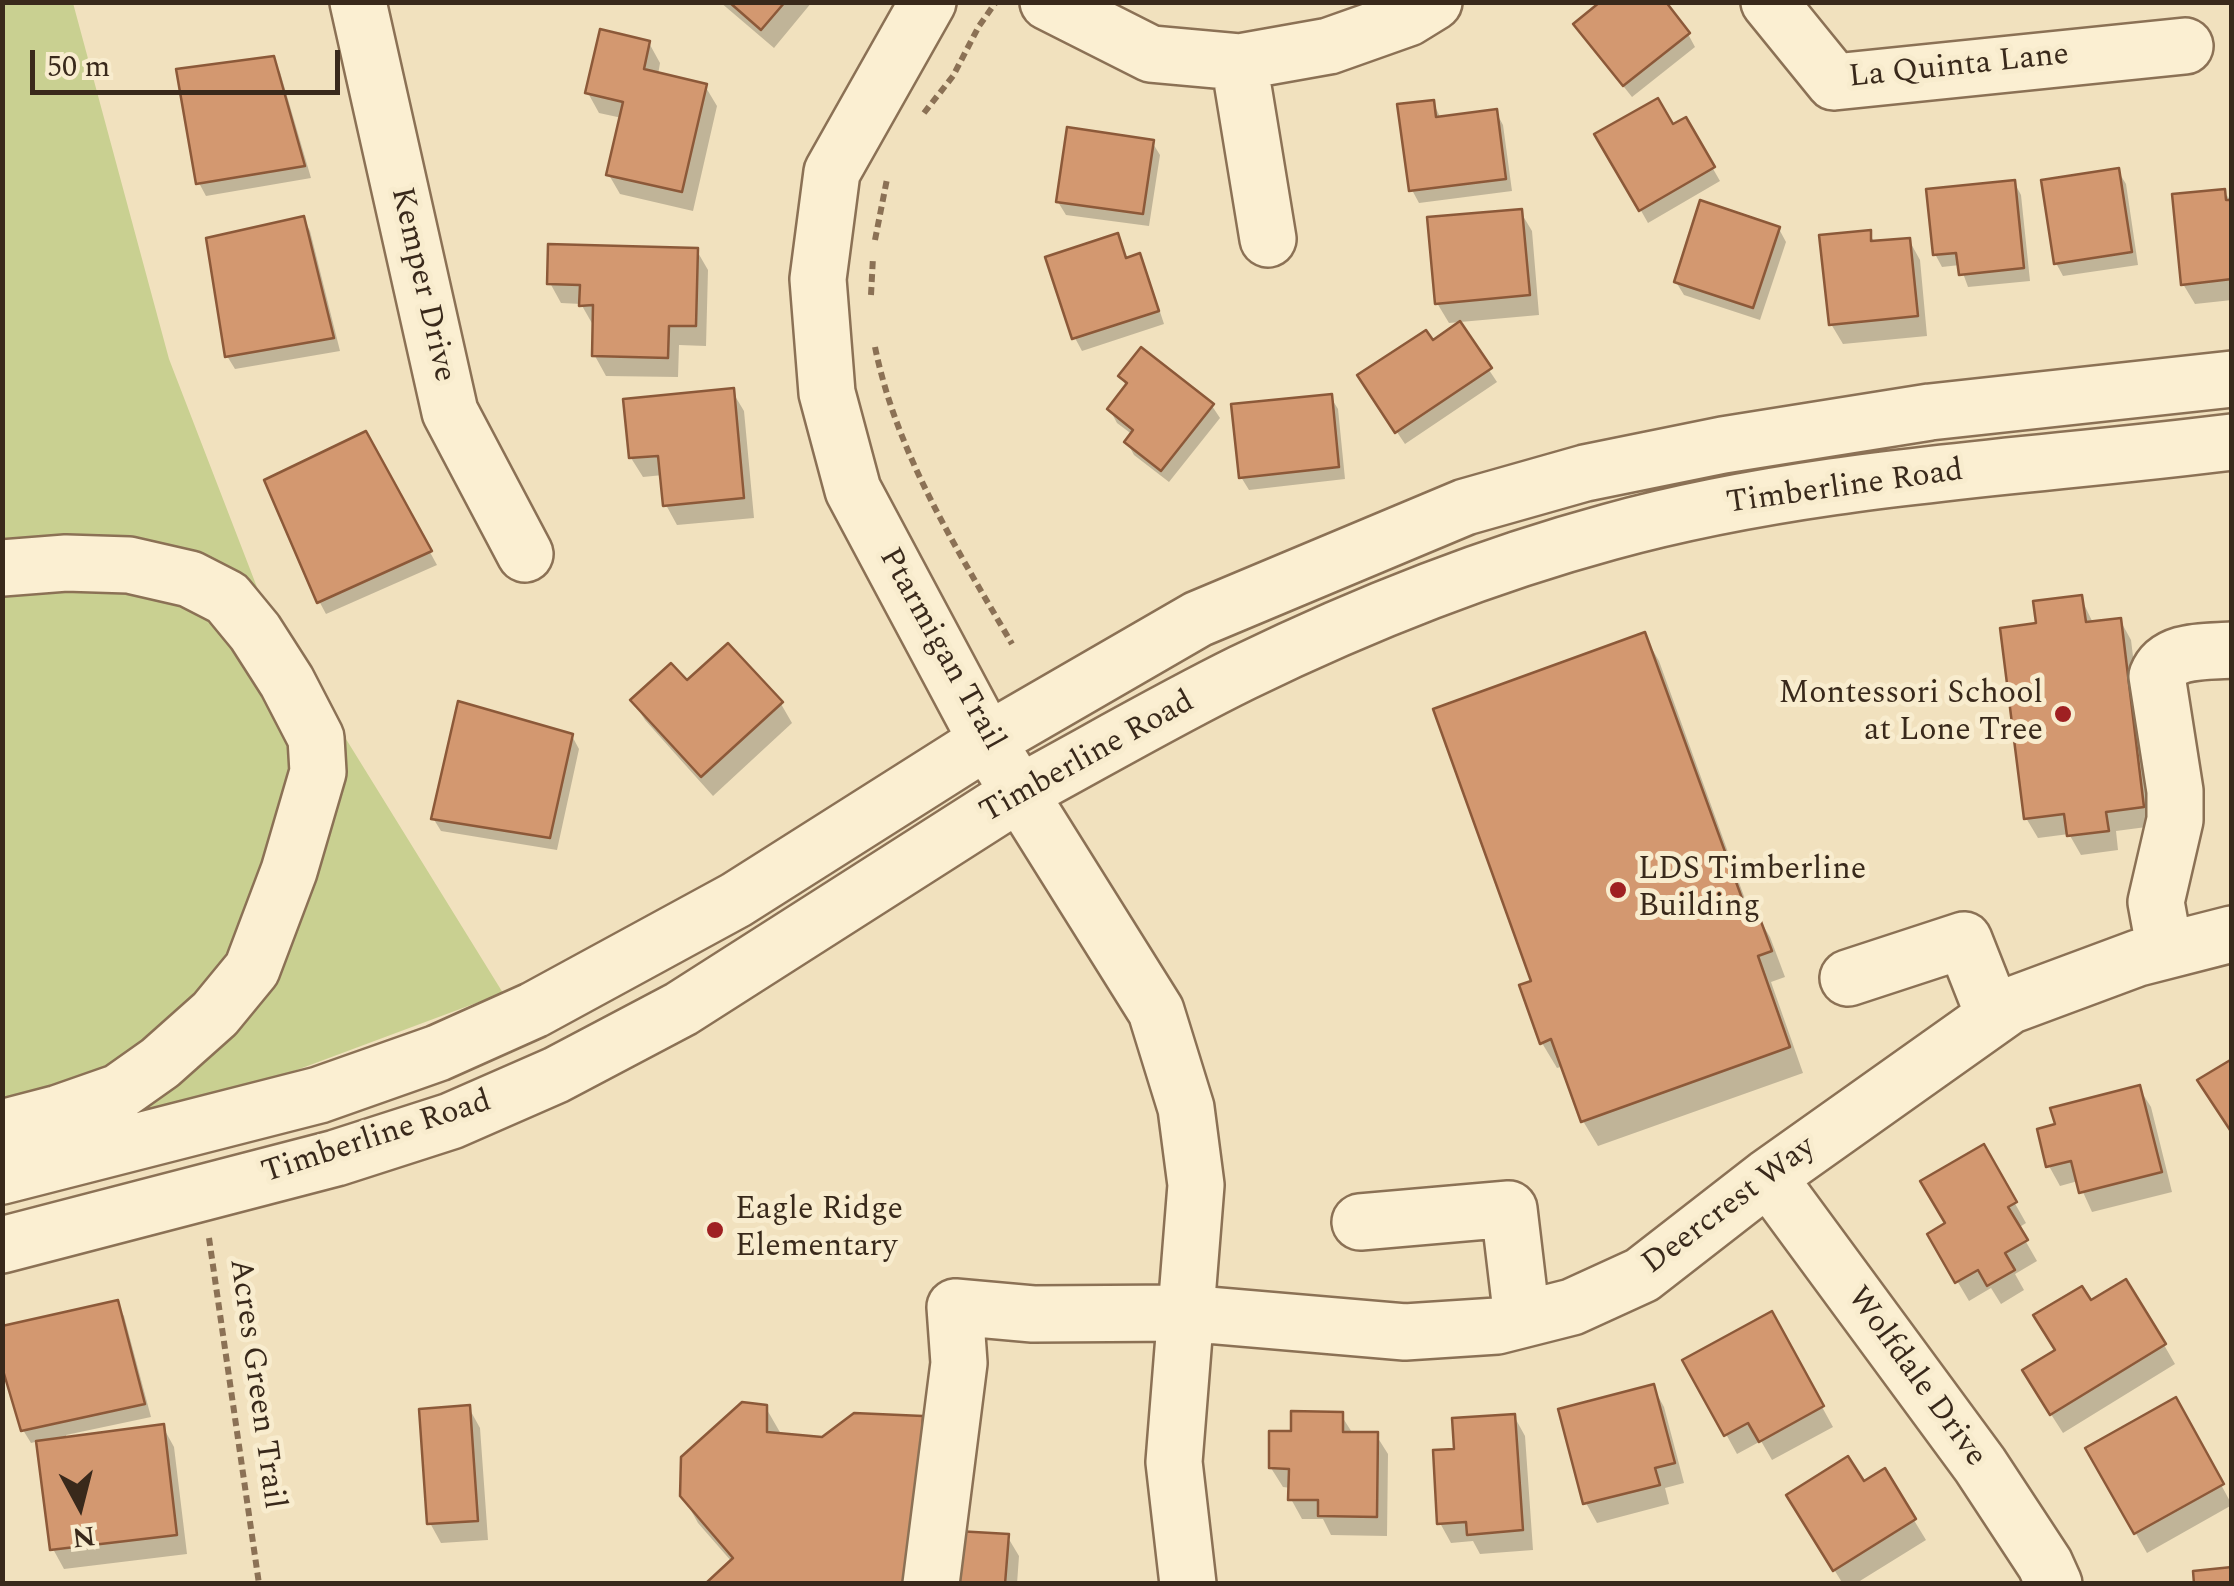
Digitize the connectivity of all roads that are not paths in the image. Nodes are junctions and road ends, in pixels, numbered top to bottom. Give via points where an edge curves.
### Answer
1 (358, 2) edge
2 (928, 2) edge
3 (1048, 2) edge
4 (1434, 2) edge
5 (1769, 2) edge
6 (2185, 46) dead end
7 (1239, 62) junction
8 (1268, 239) dead end
9 (2224, 380) edge
10 (2229, 459) edge
11 (525, 554) dead end
12 (2, 568) edge
13 (2232, 650) edge
14 (988, 741) junction
15 (1022, 792) junction
16 (2232, 934) edge
17 (2165, 951) junction
18 (1848, 978) dead end
19 (1994, 1016) junction
20 (2, 1128) edge
21 (2, 1176) edge
22 (1768, 1178) junction
23 (1360, 1222) dead end
24 (2, 1245) edge
25 (1184, 1313) junction
26 (1522, 1319) junction
27 (931, 1584) edge
28 (1188, 1584) edge
29 (2054, 1584) edge

1 - 11 street, Kemper Drive via 450,412
2 - 14 street, Ptarmigan Trail via 832,172 819,298 828,392 853,490
3 - 7 street via 1151,54
4 - 7 street via 1329,46
5 - 6 street, La Quinta Lane via 1834,82
7 - 8 street
9 - 10 street
9 - 14 street, Timberline Road via 1930,412 1723,445 1464,507 1198,619
10 - 15 street, Timberline Road via 1920,476 1735,503 1610,532 1354,622 1241,674
12 - 20 street via 128,565 190,579 227,598 287,682 316,738 318,772 252,969 215,1014 119,1092
13 - 17 street via 2172,658 2157,676 2175,792 2156,902
14 - 15 street, Ptarmigan Trail
14 - 21 street, Timberline Road via 736,900 534,1010 438,1053 320,1095
15 - 24 street, Timberline Road via 681,1010 556,1075 336,1158
15 - 25 street, Ptarmigan Trail via 1156,1011 1186,1108 1196,1185
16 - 17 street, Deercrest Way
17 - 19 street, Deercrest Way
18 - 19 street via 1964,940
19 - 22 street, Deercrest Way
22 - 26 street, Deercrest Way via 1642,1275 1572,1306
22 - 29 street, Wolfdale Drive via 1980,1465
23 - 26 street via 1509,1208
25 - 26 street, Deercrest Way via 1405,1332
25 - 27 street, Deercrest Way via 955,1307 960,1363
25 - 28 street, Ptarmigan Trail via 1174,1462

